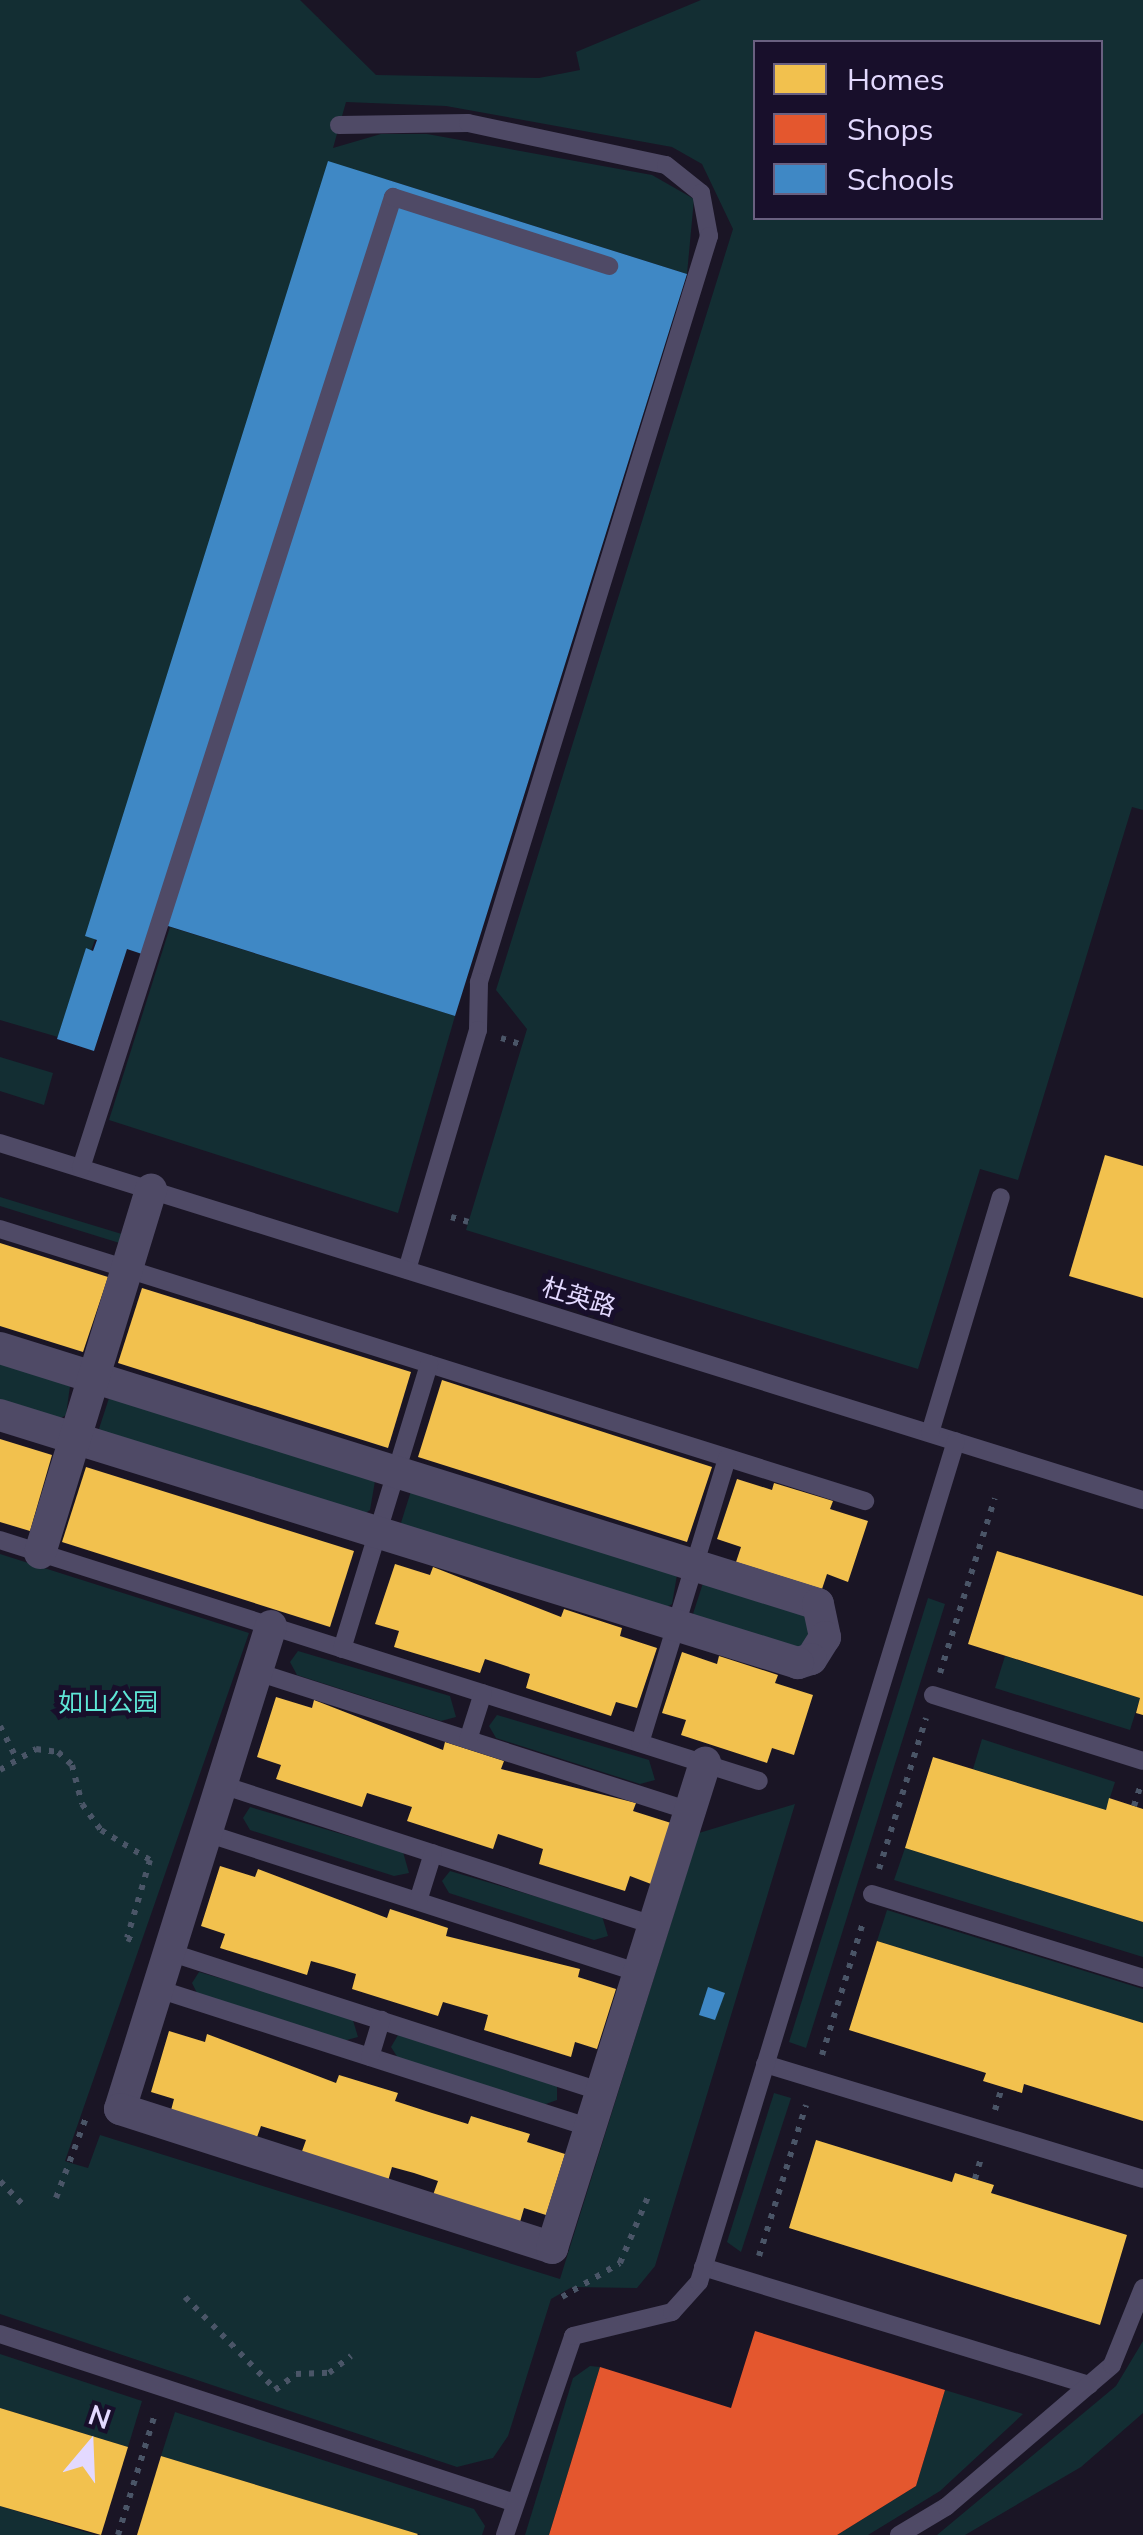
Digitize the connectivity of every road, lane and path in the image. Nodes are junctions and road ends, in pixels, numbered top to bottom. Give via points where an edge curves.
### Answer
1 (339, 124) dead end
2 (609, 266) dead end
3 (0, 1143) edge
4 (81, 1168) junction
5 (152, 1190) junction
6 (1001, 1197) dead end
7 (0, 1229) edge
8 (128, 1269) junction
9 (407, 1270) junction
10 (0, 1348) edge
11 (429, 1364) junction
12 (94, 1378) junction
13 (0, 1415) edge
14 (930, 1433) junction
15 (75, 1438) junction
16 (956, 1441) junction
17 (727, 1458) junction
18 (396, 1472) junction
19 (996, 1498) dead end
20 (1143, 1500) edge
21 (865, 1501) dead end
22 (378, 1532) junction
23 (0, 1540) edge
24 (40, 1553) junction
25 (694, 1566) junction
26 (676, 1625) junction
27 (272, 1626) junction
28 (342, 1649) junction
29 (257, 1672) junction
30 (483, 1693) junction
31 (933, 1696) junction
32 (0, 1726) edge
33 (468, 1740) junction
34 (640, 1743) junction
35 (15, 1756) junction
36 (1143, 1761) edge
37 (704, 1764) junction
38 (0, 1770) edge
39 (759, 1781) dead end
40 (222, 1785) junction
41 (690, 1811) junction
42 (206, 1833) junction
43 (433, 1853) junction
44 (872, 1894) junction
45 (418, 1901) junction
46 (654, 1925) junction
47 (170, 1952) junction
48 (639, 1972) junction
49 (1143, 1978) edge
50 (158, 1989) junction
51 (381, 2020) junction
52 (370, 2058) junction
53 (765, 2064) junction
54 (814, 2078) junction
55 (602, 2092) junction
56 (590, 2128) junction
57 (81, 2131) dead end
58 (1143, 2179) edge
59 (0, 2180) edge
60 (650, 2192) dead end
61 (56, 2198) dead end
62 (25, 2206) dead end
63 (703, 2267) junction
64 (752, 2281) junction
65 (1143, 2288) edge
66 (562, 2296) dead end
67 (185, 2297) dead end
68 (0, 2334) edge
69 (351, 2356) dead end
70 (1089, 2385) junction
71 (276, 2389) junction
72 (158, 2406) dead end
73 (257, 2418) junction
74 (515, 2502) junction
75 (118, 2535) edge
76 (505, 2535) edge
77 (899, 2535) edge

1 - 9 lane via 468,124 666,164 702,193 709,236 479,982 478,1030
2 - 4 lane via 393,197
3 - 4 lane, 杜英路
4 - 5 lane, 杜英路
5 - 8 street
5 - 9 lane, 杜英路
6 - 14 lane
7 - 8 lane
8 - 11 lane
8 - 12 street
9 - 14 lane, 杜英路
10 - 12 street
11 - 17 lane
11 - 18 lane
12 - 15 street
12 - 18 street
13 - 15 street
14 - 16 lane, 杜英路
15 - 22 street
15 - 24 street
16 - 20 lane, 杜英路
16 - 53 lane
17 - 21 lane
17 - 25 lane
18 - 22 lane
18 - 25 street
19 - 31 path
22 - 26 street
22 - 28 lane
23 - 24 lane
24 - 27 lane
25 - 26 lane
25 - 26 street via 818,1604 825,1637 811,1660 798,1663
26 - 34 lane
27 - 28 lane
27 - 29 street
28 - 30 lane
29 - 33 lane
29 - 40 street
30 - 33 lane
30 - 34 lane
31 - 36 lane
31 - 44 path
32 - 35 path
33 - 41 lane
34 - 37 lane
35 - 38 path
35 - 47 path via 58,1752 72,1765 82,1804 101,1830 150,1860 127,1938
37 - 39 lane
37 - 41 street
40 - 42 street
40 - 43 lane
41 - 46 street
42 - 45 lane
42 - 47 street
43 - 45 lane
43 - 46 lane
44 - 49 lane
44 - 54 path
45 - 48 lane
46 - 48 street
47 - 50 street
47 - 51 lane
48 - 55 street
50 - 52 lane
50 - 56 street via 120,2110 552,2248
51 - 52 lane
51 - 55 lane
52 - 56 lane
53 - 54 lane
53 - 63 lane
54 - 58 lane
54 - 64 path
55 - 56 street
57 - 61 path
59 - 62 path
60 - 66 path via 620,2263
63 - 64 lane
63 - 74 lane via 672,2312 573,2336
64 - 70 lane
65 - 70 lane via 1121,2352
67 - 71 path
68 - 73 lane
69 - 71 path via 329,2373 296,2374
70 - 77 lane via 946,2507
71 - 73 path
72 - 75 path
73 - 74 lane
74 - 76 lane

